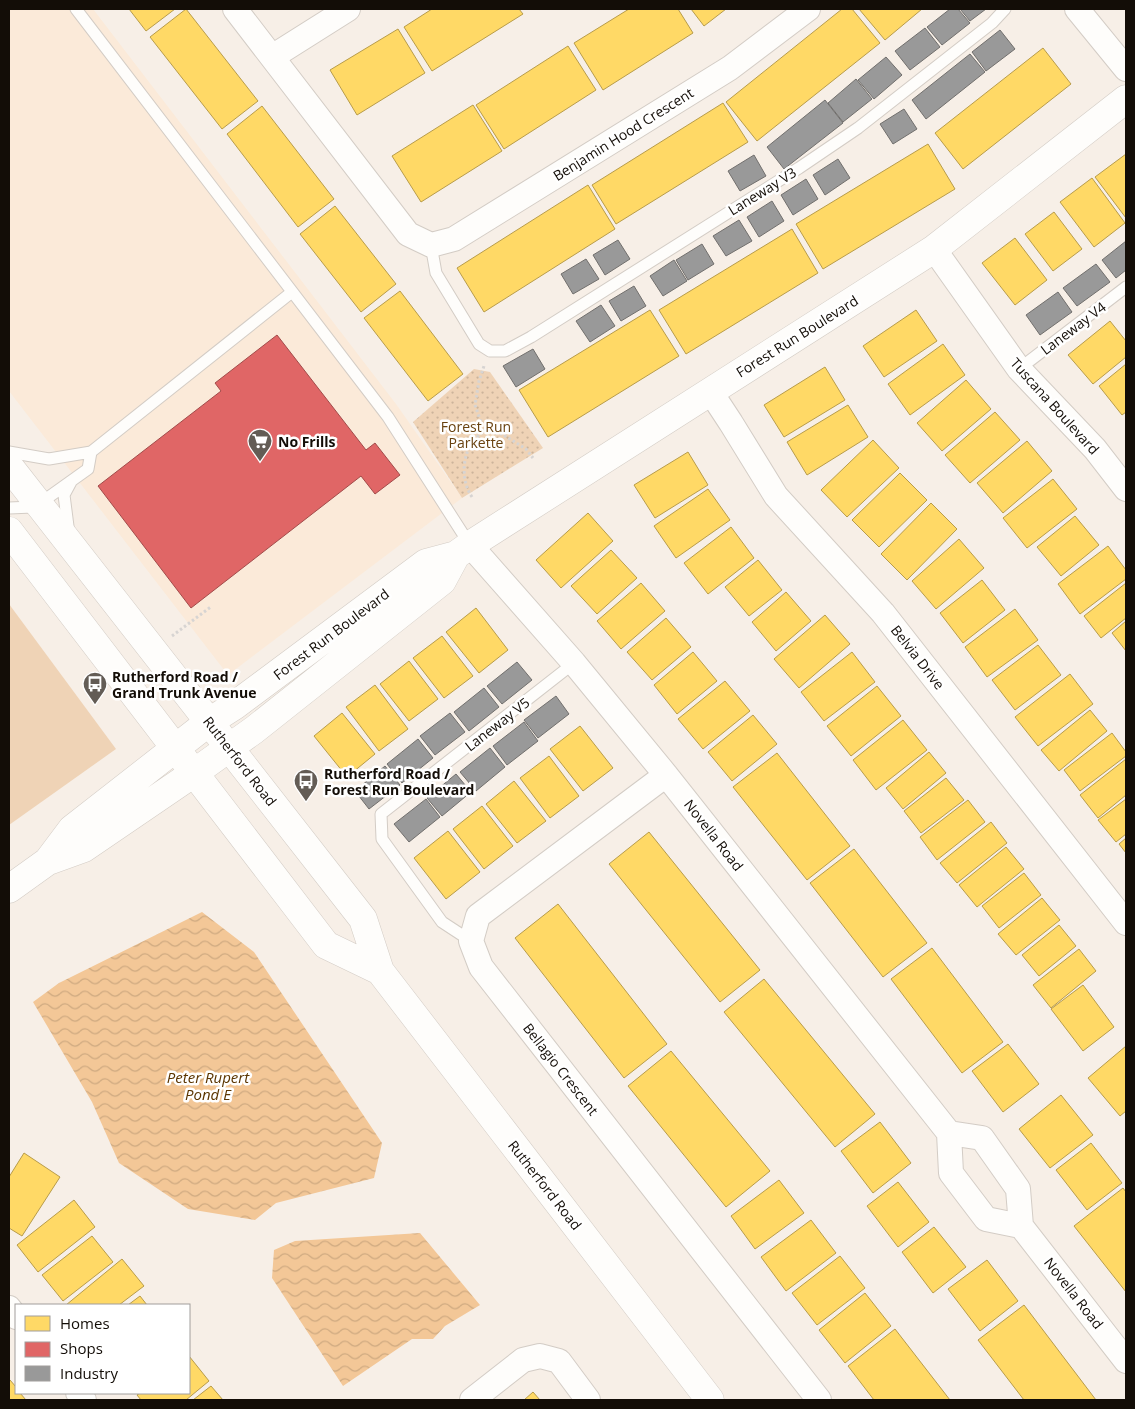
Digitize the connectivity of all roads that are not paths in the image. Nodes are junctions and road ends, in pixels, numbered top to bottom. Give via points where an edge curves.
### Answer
1 (76, 9) edge
2 (235, 9) edge
3 (348, 9) edge
4 (808, 9) edge
5 (1005, 9) edge
6 (1077, 9) edge
7 (272, 57) junction
8 (1126, 69) edge
9 (1126, 99) edge
10 (431, 245) junction
11 (934, 249) junction
12 (1126, 287) edge
13 (292, 292) junction
14 (1019, 369) junction
15 (710, 392) junction
16 (9, 452) edge
17 (91, 452) junction
18 (9, 466) edge
19 (72, 480) junction
20 (1126, 490) edge
21 (39, 504) junction
22 (9, 508) edge
23 (9, 531) edge
24 (71, 545) junction
25 (463, 550) junction
26 (574, 663) junction
27 (210, 722) junction
28 (229, 747) junction
29 (175, 749) junction
30 (194, 773) junction
31 (666, 775) junction
32 (48, 861) junction
33 (9, 889) edge
34 (1126, 923) edge
35 (470, 941) junction
36 (380, 970) junction
37 (949, 1133) junction
38 (1021, 1226) junction
39 (1126, 1361) edge
40 (472, 1400) edge
41 (588, 1400) edge
42 (710, 1400) edge
43 (819, 1400) edge

1 - 13 lane
2 - 7 street
3 - 7 street
4 - 10 street, Benjamin Hood Crescent via 730,68 454,239
5 - 10 lane, Laneway V3 via 992,23 858,128 505,351 490,351 479,344 436,273
6 - 8 street
7 - 10 street via 408,234
9 - 11 street, Forest Run Boulevard
11 - 14 street, Tuscana Boulevard
11 - 15 street, Forest Run Boulevard
12 - 14 lane, Laneway V4
13 - 17 lane
13 - 25 lane via 388,417
14 - 20 street, Tuscana Boulevard via 1095,449
15 - 25 street, Forest Run Boulevard
15 - 34 street, Belvia Drive via 776,496 884,613
16 - 17 lane via 49,459
17 - 19 lane via 88,469
18 - 21 street, Rutherford Road
19 - 21 lane
19 - 24 lane via 64,495
21 - 22 lane
21 - 24 street, Rutherford Road
23 - 29 street, Rutherford Road
24 - 27 street, Rutherford Road
25 - 26 street, Novella Road
25 - 27 street, Forest Run Boulevard via 426,563
25 - 28 street, Forest Run Boulevard via 442,581
26 - 31 street, Novella Road
26 - 35 lane, Laneway V5 via 381,814 382,839 442,922
27 - 28 street, Rutherford Road
27 - 29 street, Forest Run Boulevard
28 - 30 street, Forest Run Boulevard
28 - 36 street, Rutherford Road via 363,919
29 - 30 street, Rutherford Road
29 - 32 street, Forest Run Boulevard via 72,829
30 - 32 street, Forest Run Boulevard via 84,848
30 - 36 street, Rutherford Road via 326,945
31 - 35 street via 478,916
31 - 37 street, Novella Road
32 - 33 street
35 - 43 street, Bellagio Crescent via 481,966
36 - 42 street, Rutherford Road
37 - 38 street via 982,1138 1018,1189
37 - 38 street via 951,1173 986,1219
38 - 39 street, Novella Road
40 - 41 street via 523,1360 540,1356 559,1362

